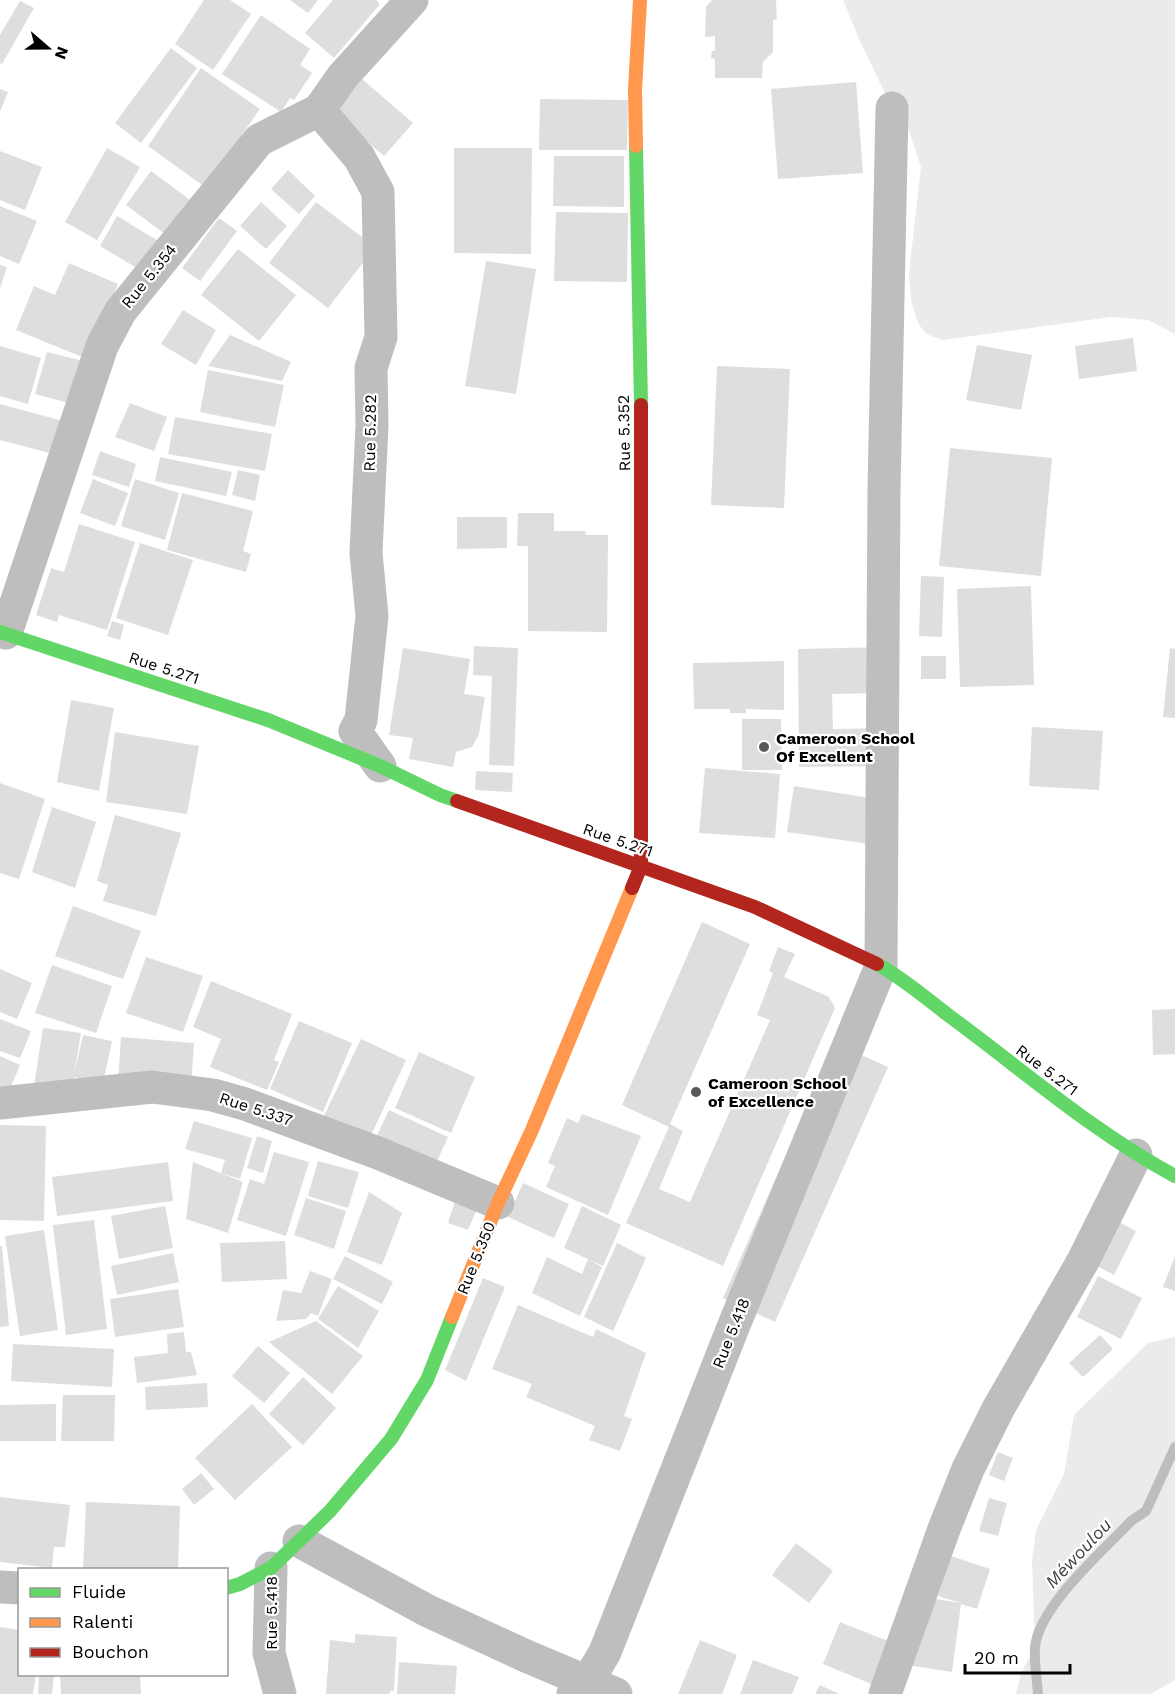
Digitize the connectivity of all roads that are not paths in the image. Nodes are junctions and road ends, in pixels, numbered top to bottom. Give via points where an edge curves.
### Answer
1 (412, 0) edge
2 (640, 0) edge
3 (892, 108) dead end
4 (319, 110) junction
5 (3, 632) edge
6 (380, 766) junction
7 (640, 866) junction
8 (881, 966) junction
9 (0, 1103) edge
10 (1136, 1155) junction
11 (1175, 1176) edge
12 (498, 1203) junction
13 (299, 1541) junction
14 (271, 1568) junction
15 (0, 1587) edge
16 (228, 1587) edge
17 (18, 1588) edge
18 (592, 1690) edge
19 (280, 1694) edge
20 (885, 1694) edge

1 - 4 street, Rue 5.354 via 343,76
2 - 7 street, Rue 5.352 via 635,90 642,481
3 - 8 street via 884,477
4 - 5 street, Rue 5.354 via 259,140 120,312 102,346
4 - 6 street, Rue 5.282 via 359,157 378,192 381,337 372,368 366,553 372,616 361,720 355,731
5 - 6 street, Rue 5.271 via 268,720
6 - 7 street, Rue 5.271 via 440,795
7 - 8 street, Rue 5.271 via 755,907
7 - 12 street, Rue 5.350
8 - 10 street, Rue 5.271
8 - 18 street, Rue 5.418 via 738,1314
9 - 12 street, Rue 5.337 via 152,1087 213,1095 378,1153
10 - 11 street, Rue 5.271
10 - 20 street via 1083,1261 968,1469
12 - 13 street, Rue 5.350 via 427,1380 390,1439 330,1511
13 - 14 street, Rue 5.350
13 - 18 street via 429,1611
14 - 16 street, Rue 5.350
14 - 19 street, Rue 5.418 via 269,1653
15 - 17 street

